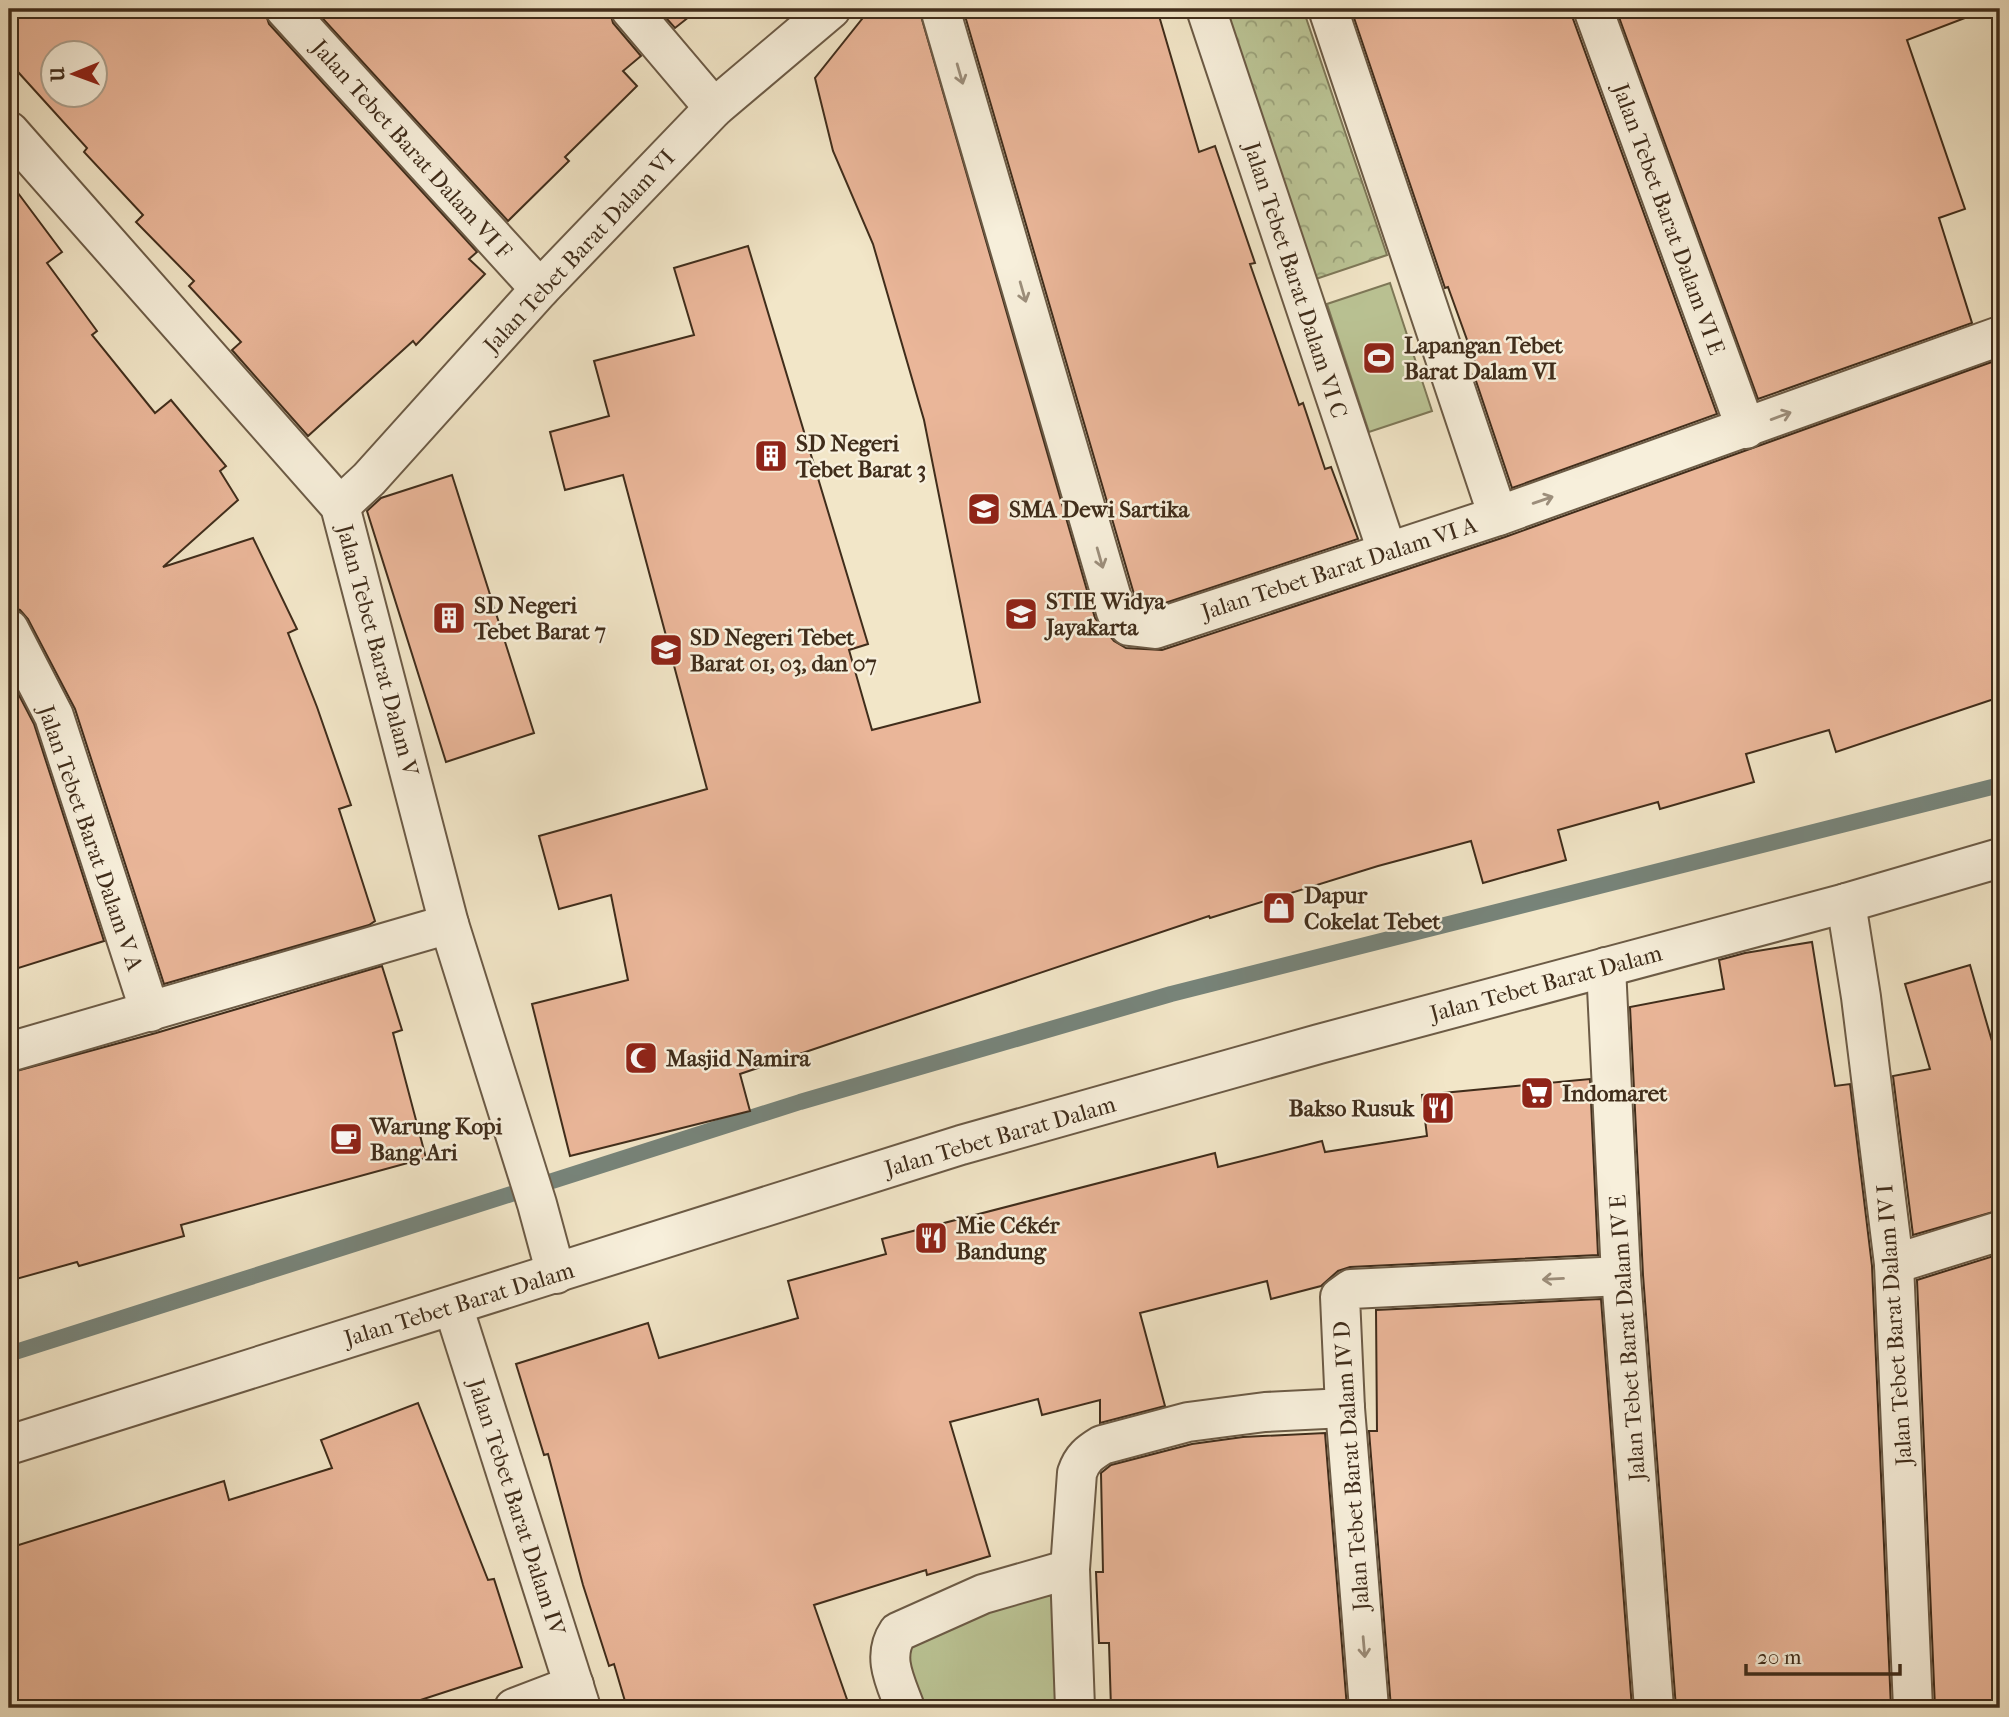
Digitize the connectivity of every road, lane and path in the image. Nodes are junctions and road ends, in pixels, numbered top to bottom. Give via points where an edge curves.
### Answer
1 (285, 9) edge
2 (630, 9) edge
3 (831, 9) edge
4 (940, 9) edge
5 (1206, 9) edge
6 (1328, 9) edge
7 (1593, 9) edge
8 (714, 108) junction
9 (9, 131) edge
10 (540, 289) junction
11 (2000, 336) edge
12 (1746, 429) junction
13 (340, 506) junction
14 (1498, 516) junction
15 (1387, 551) junction
16 (9, 629) edge
17 (2000, 858) edge
18 (1846, 903) junction
19 (449, 924) junction
20 (1606, 967) junction
21 (150, 1012) junction
22 (9, 1052) edge
23 (2000, 1231) edge
24 (1894, 1264) junction
25 (556, 1274) junction
26 (1621, 1276) junction
27 (453, 1306) junction
28 (1345, 1408) junction
29 (9, 1445) edge
30 (1069, 1569) junction
31 (578, 1696) edge
32 (513, 1708) edge
33 (905, 1708) edge
34 (1075, 1708) edge
35 (1369, 1708) edge
36 (1654, 1708) edge
37 (1913, 1708) edge

1 - 10 street, Jalan Tebet Barat Dalam VI F
2 - 8 street
3 - 8 street, Jalan Tebet Barat Dalam VI
4 -> 15 street, Jalan Tebet Barat Dalam VI A via 1116,612 1129,626 1155,629
5 - 15 street, Jalan Tebet Barat Dalam VI C
6 - 14 street
7 - 12 street, Jalan Tebet Barat Dalam VI E
8 - 10 street, Jalan Tebet Barat Dalam VI
9 - 13 street, Jalan Tebet Barat Dalam V
10 - 13 street, Jalan Tebet Barat Dalam VI
12 -> 11 street, Jalan Tebet Barat Dalam VI A
14 -> 12 street, Jalan Tebet Barat Dalam VI A
13 - 19 street, Jalan Tebet Barat Dalam V
14 - 15 street, Jalan Tebet Barat Dalam VI A
16 - 21 street, Jalan Tebet Barat Dalam V A via 54,716
17 - 18 street, Jalan Tebet Barat Dalam
18 - 20 street, Jalan Tebet Barat Dalam
18 - 24 street, Jalan Tebet Barat Dalam IV I
19 - 21 street
19 - 25 street, Jalan Tebet Barat Dalam V
20 - 25 street, Jalan Tebet Barat Dalam via 961,1145
20 - 26 street, Jalan Tebet Barat Dalam IV E
21 - 22 street
23 - 24 street
24 - 37 street, Jalan Tebet Barat Dalam IV I
25 - 27 street, Jalan Tebet Barat Dalam
26 -> 28 street, Jalan Tebet Barat Dalam IV D via 1346,1291 1339,1300
26 - 36 street, Jalan Tebet Barat Dalam IV E
27 - 29 street, Jalan Tebet Barat Dalam
27 - 31 street, Jalan Tebet Barat Dalam IV
28 - 30 street via 1188,1422 1102,1445 1081,1461 1077,1473
28 -> 35 street, Jalan Tebet Barat Dalam IV D
30 - 33 street via 983,1594 898,1632 889,1644 890,1656
30 - 34 street
31 - 32 street

